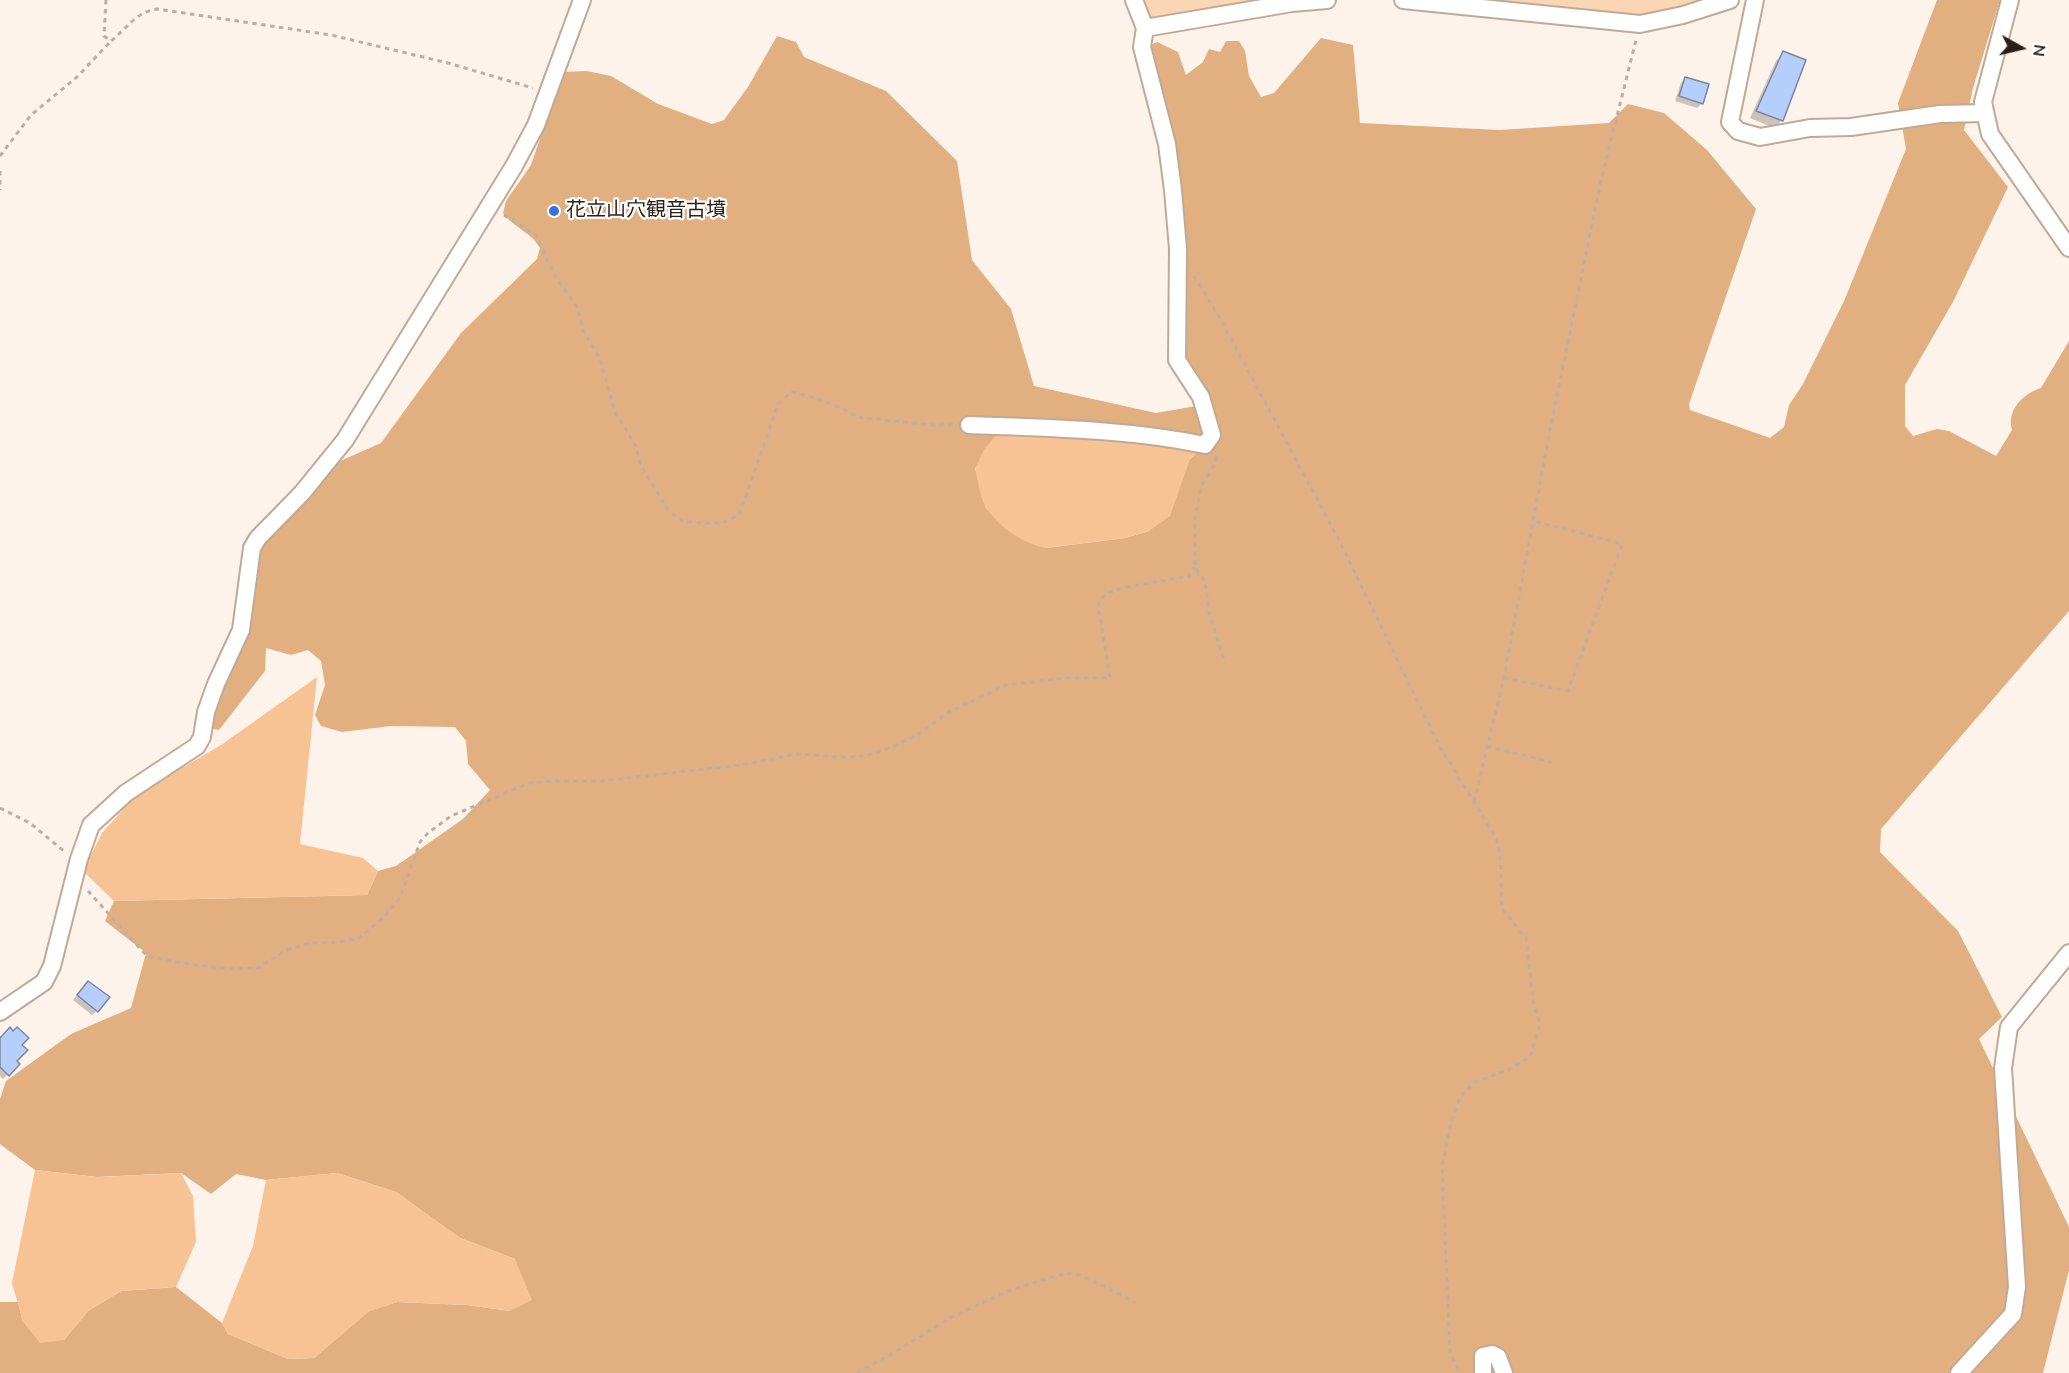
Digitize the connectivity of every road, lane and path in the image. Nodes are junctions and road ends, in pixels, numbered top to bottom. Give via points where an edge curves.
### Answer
1 (106, 0) edge
2 (582, 0) edge
3 (1134, 0) edge
4 (1327, 0) edge
5 (1402, 0) edge
6 (1730, 0) edge
7 (1755, 0) edge
8 (2010, 0) edge
9 (1640, 24) junction
10 (1145, 28) junction
11 (111, 41) junction
12 (548, 93) junction
13 (1984, 113) junction
14 (0, 156) edge
15 (0, 171) edge
16 (0, 190) edge
17 (489, 207) junction
18 (2069, 248) edge
19 (1178, 249) junction
20 (969, 424) joint
21 (1212, 435) junction
22 (1534, 521) junction
23 (1195, 567) junction
24 (1225, 663) dead end
25 (1504, 678) junction
26 (1487, 746) junction
27 (1554, 763) dead end
28 (1474, 802) junction
29 (0, 808) edge
30 (79, 859) junction
31 (74, 882) junction
32 (2069, 953) edge
33 (0, 1012) edge
34 (1136, 1303) dead end
35 (857, 1373) edge
36 (1460, 1373) edge
37 (1483, 1373) edge
38 (1504, 1373) edge
39 (1959, 1373) edge

1 - 11 path via 104,36
2 - 12 street
3 - 10 street
4 - 10 street
5 - 9 street
6 - 9 street
7 - 13 street via 1730,122 1738,131 1760,137 1940,114
8 - 13 street via 1983,102
9 - 22 path via 1601,180
10 - 19 street via 1142,47 1167,144
11 - 12 path via 136,16 157,9 331,35 448,63
11 - 14 path via 77,77 31,115
12 - 17 street via 536,125
13 - 18 street via 1990,134
15 - 16 path
17 - 20 path via 535,234 554,274 579,310 582,328 600,359 616,414 636,446 640,463 670,512 682,521 712,524 729,521 740,513 776,410 792,392 842,408 857,417 931,425
17 - 30 street via 345,440 252,548 241,630 216,684 197,746 126,793 91,825
19 - 21 street via 1177,360 1200,397
19 - 28 path via 1217,313 1338,538 1440,747
20 - 21 street via 1087,429 1205,445
21 - 23 path via 1220,440 1215,463 1202,485 1196,516
22 - 25 path
22 - 25 path via 1622,544 1568,691
23 - 24 path via 1205,581 1209,613
23 - 31 path via 1189,576 1105,594 1098,604 1110,678 1006,685 949,712 919,734 865,756 798,754 741,765 600,781 529,783 451,816 428,833 420,842 400,898 359,938 287,950 258,968 230,969 147,956 88,891
25 - 26 path
26 - 27 path
26 - 28 path
28 - 36 path via 1500,852 1502,909 1526,938 1540,1025 1530,1057 1475,1082 1460,1097 1451,1122 1442,1165 1450,1352
29 - 30 path via 30,823
30 - 31 street
31 - 33 street via 45,982
32 - 39 street via 2009,1027 2003,1068 2016,1296 2013,1314
34 - 35 path via 1073,1273 1051,1277 1008,1291 950,1318
37 - 38 street via 1483,1356 1492,1354 1498,1357

